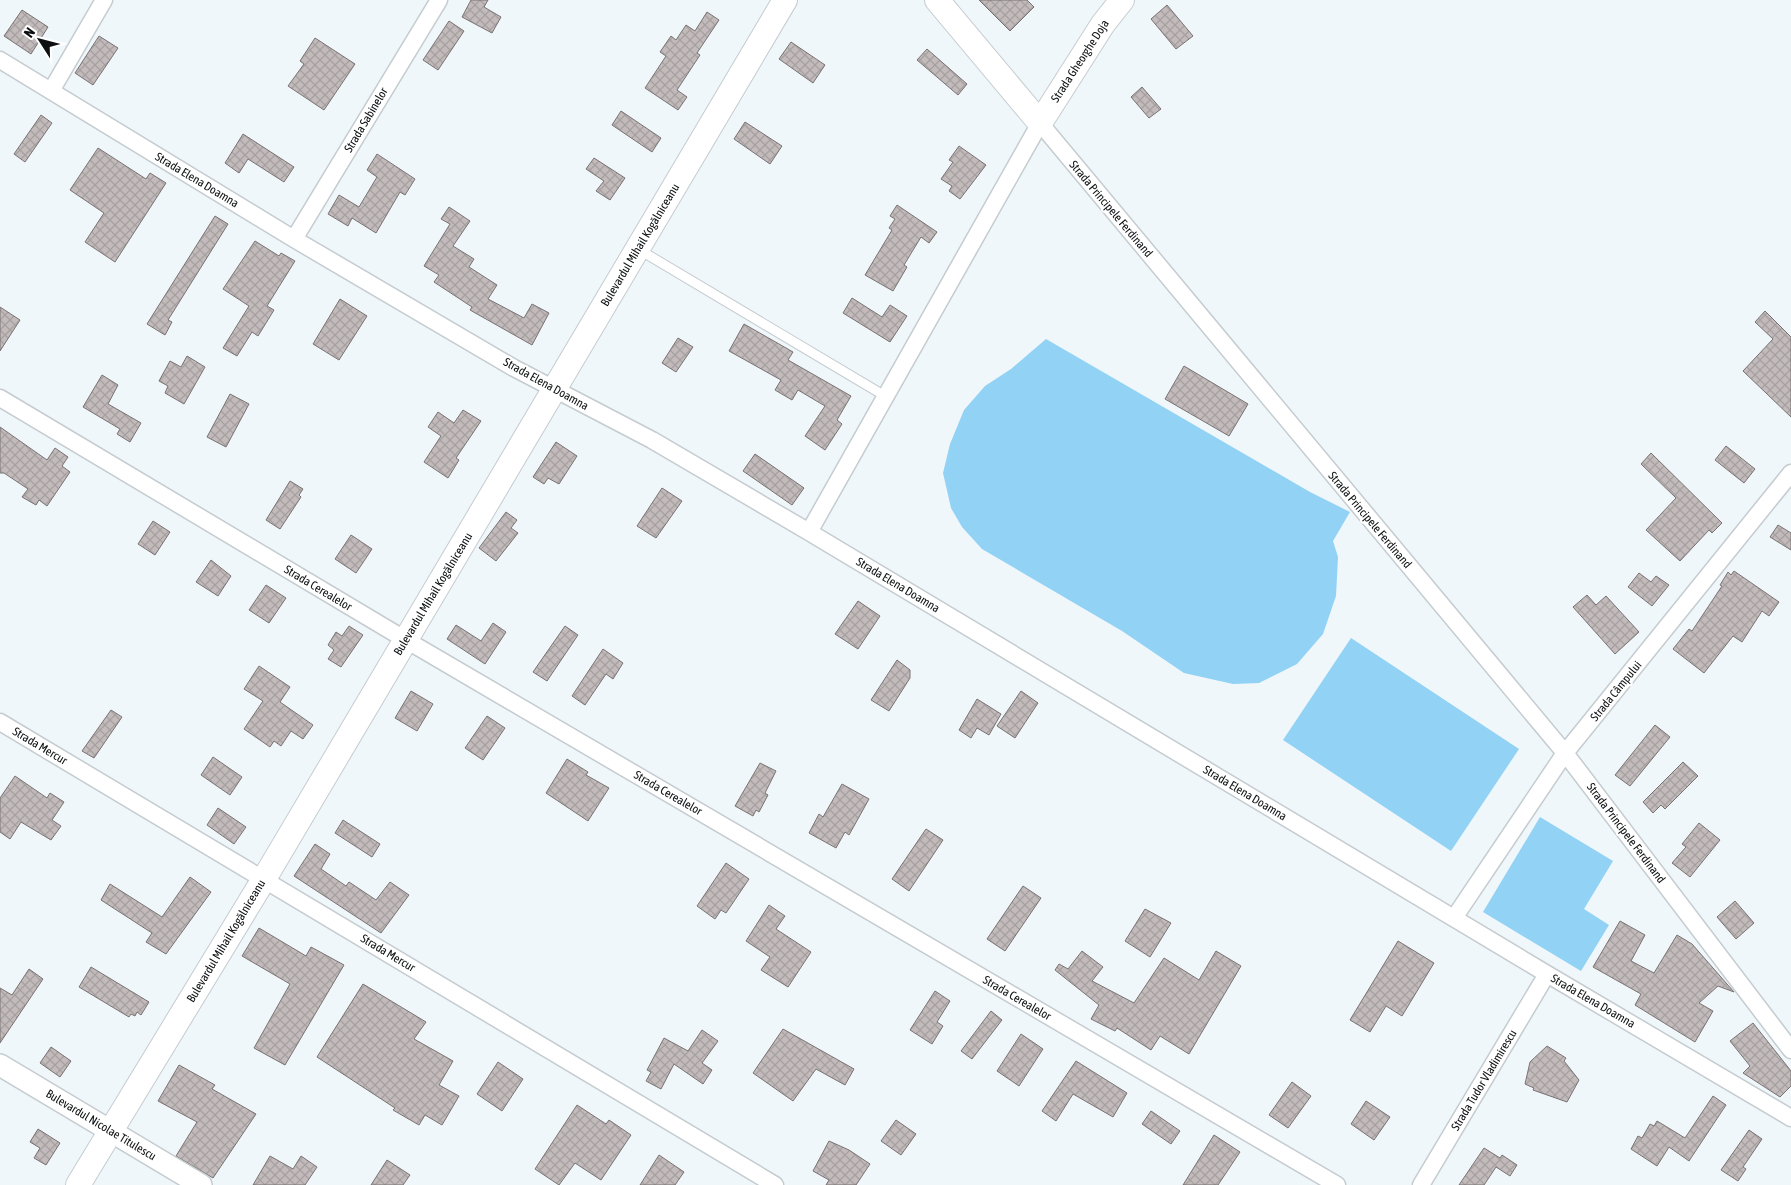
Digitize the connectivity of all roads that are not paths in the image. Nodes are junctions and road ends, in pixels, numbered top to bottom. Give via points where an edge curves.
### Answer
1 (104, 0) edge
2 (439, 0) edge
3 (785, 0) edge
4 (937, 0) edge
5 (1122, 0) edge
6 (0, 60) edge
7 (51, 91) junction
8 (1040, 123) junction
9 (294, 239) junction
10 (638, 249) junction
11 (555, 390) junction
12 (885, 396) junction
13 (0, 398) edge
14 (1791, 473) edge
15 (809, 532) junction
16 (406, 640) junction
17 (0, 722) edge
18 (1565, 753) junction
19 (264, 879) junction
20 (1454, 918) junction
21 (1547, 974) junction
22 (1791, 1050) edge
23 (0, 1065) edge
24 (1791, 1118) edge
25 (110, 1131) junction
26 (78, 1185) edge
27 (201, 1185) edge
28 (775, 1185) edge
29 (1337, 1185) edge
30 (1420, 1185) edge

1 - 7 street
2 - 9 street, Strada Sabinelor
3 - 10 main road, Bulevardul Mihail Kogălniceanu
4 - 8 main road, Strada Principele Ferdinand
5 - 8 main road, Strada Gheorghe Doja via 1093,38
6 - 7 street, Strada Elena Doamna
7 - 9 street, Strada Elena Doamna
8 - 12 street
8 - 18 street, Strada Principele Ferdinand
9 - 11 street, Strada Elena Doamna
10 - 11 main road, Bulevardul Mihail Kogălniceanu
10 - 12 lane
11 - 15 street, Strada Elena Doamna via 652,440
11 - 16 main road, Bulevardul Mihail Kogălniceanu
12 - 15 street
13 - 16 street, Strada Cerealelor
14 - 18 street, Strada Câmpului
15 - 20 street, Strada Elena Doamna
16 - 19 main road, Bulevardul Mihail Kogălniceanu
16 - 29 street, Strada Cerealelor
17 - 19 street, Strada Mercur
18 - 20 street, Strada Câmpului
18 - 22 street, Strada Principele Ferdinand
19 - 25 main road, Bulevardul Mihail Kogălniceanu
19 - 28 street, Strada Mercur
20 - 21 street, Strada Elena Doamna
21 - 24 street, Strada Elena Doamna
21 - 30 street, Strada Tudor Vladimirescu
23 - 25 street, Bulevardul Nicolae Titulescu
25 - 26 main road, Bulevardul Mihail Kogălniceanu
25 - 27 street, Bulevardul Nicolae Titulescu

